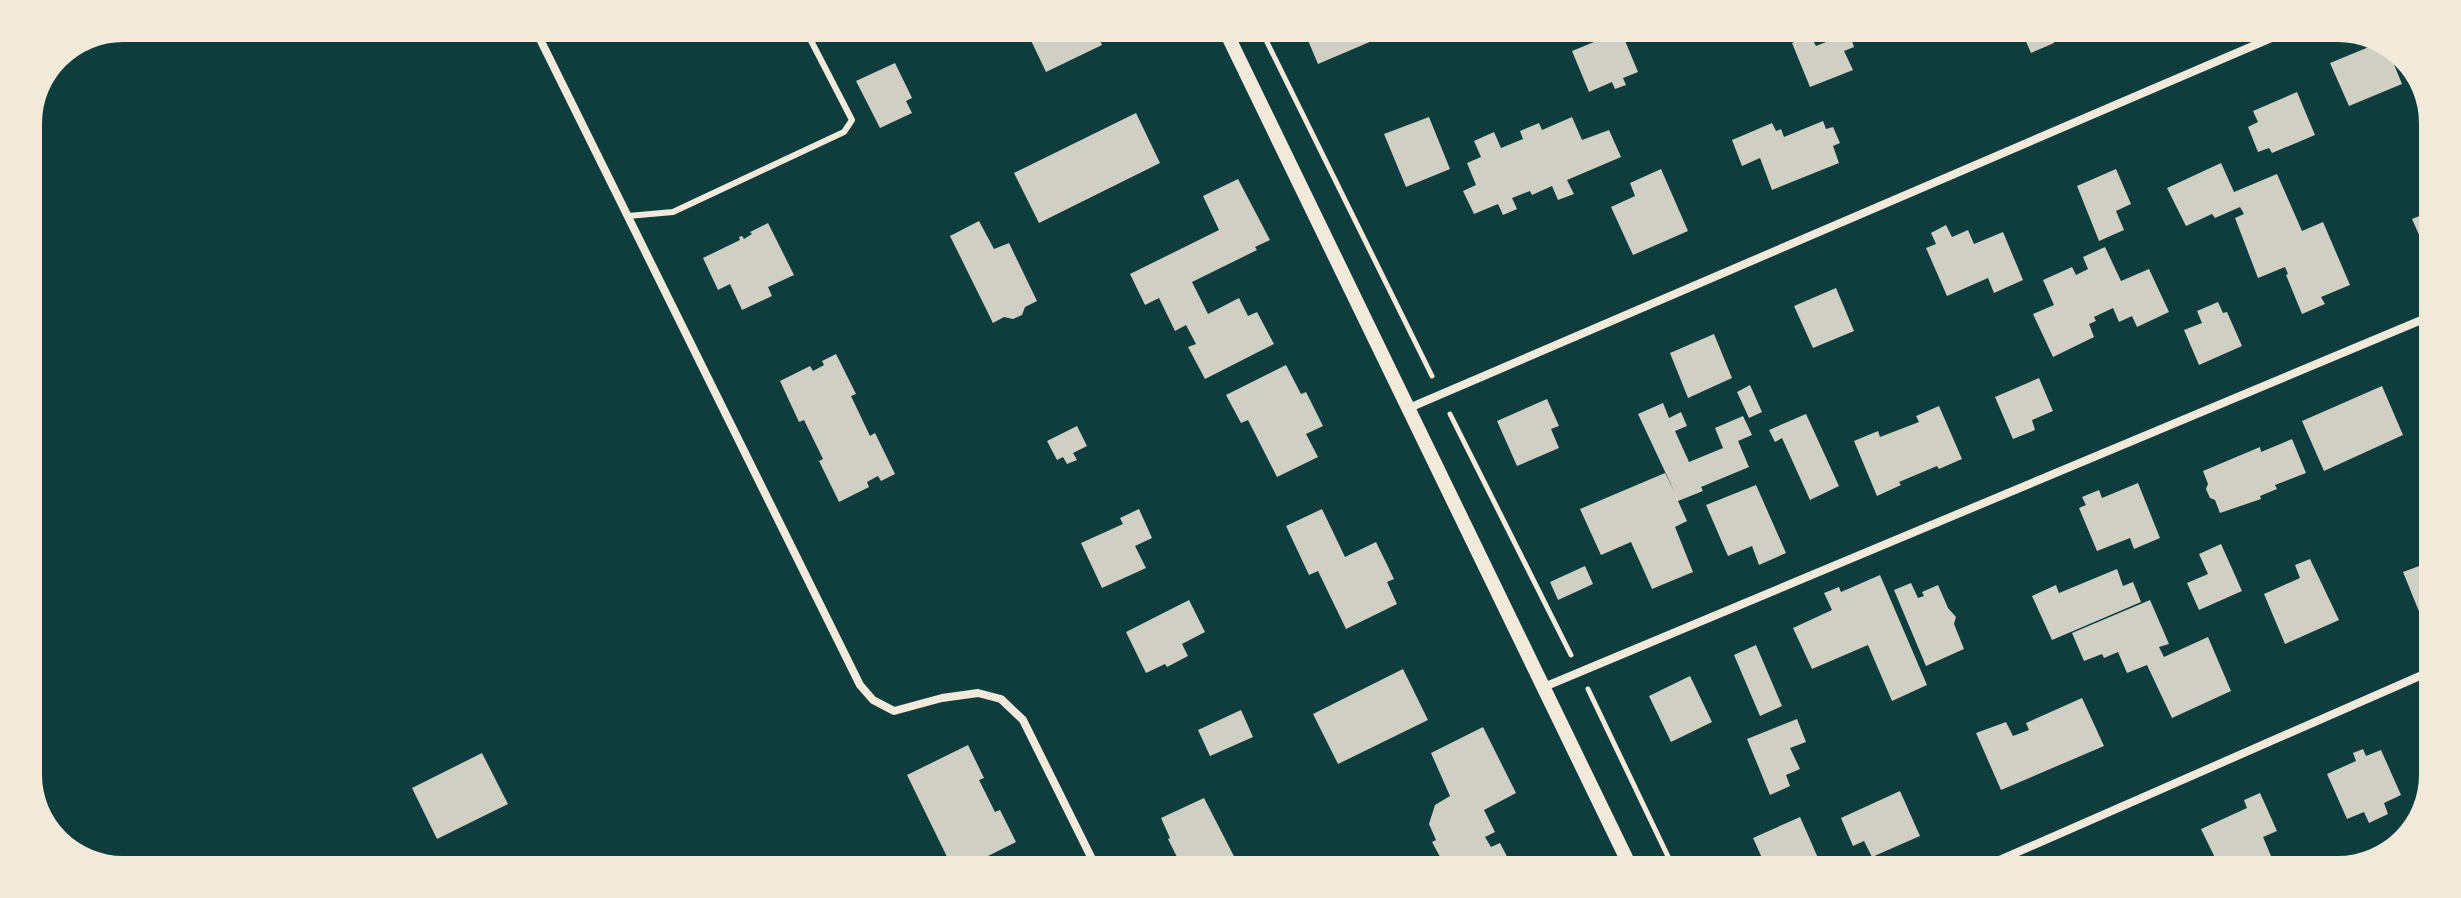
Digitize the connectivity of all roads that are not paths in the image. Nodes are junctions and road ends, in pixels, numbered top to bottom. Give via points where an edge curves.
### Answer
1 (541, 42) edge
2 (812, 42) edge
3 (1231, 42) edge
4 (2262, 42) edge
5 (628, 216) junction
6 (2419, 321) edge
7 (1409, 408) junction
8 (2419, 676) edge
9 (1544, 687) junction
10 (1091, 856) edge
11 (1625, 856) edge
12 (2009, 856) edge

1 - 5 street
2 - 5 lane via 852,120 844,132 673,212
3 - 7 street
4 - 7 street
5 - 10 street via 860,685 873,700 894,711 978,693 1001,699 1023,720
6 - 9 street
7 - 9 street
8 - 12 street
9 - 11 street

